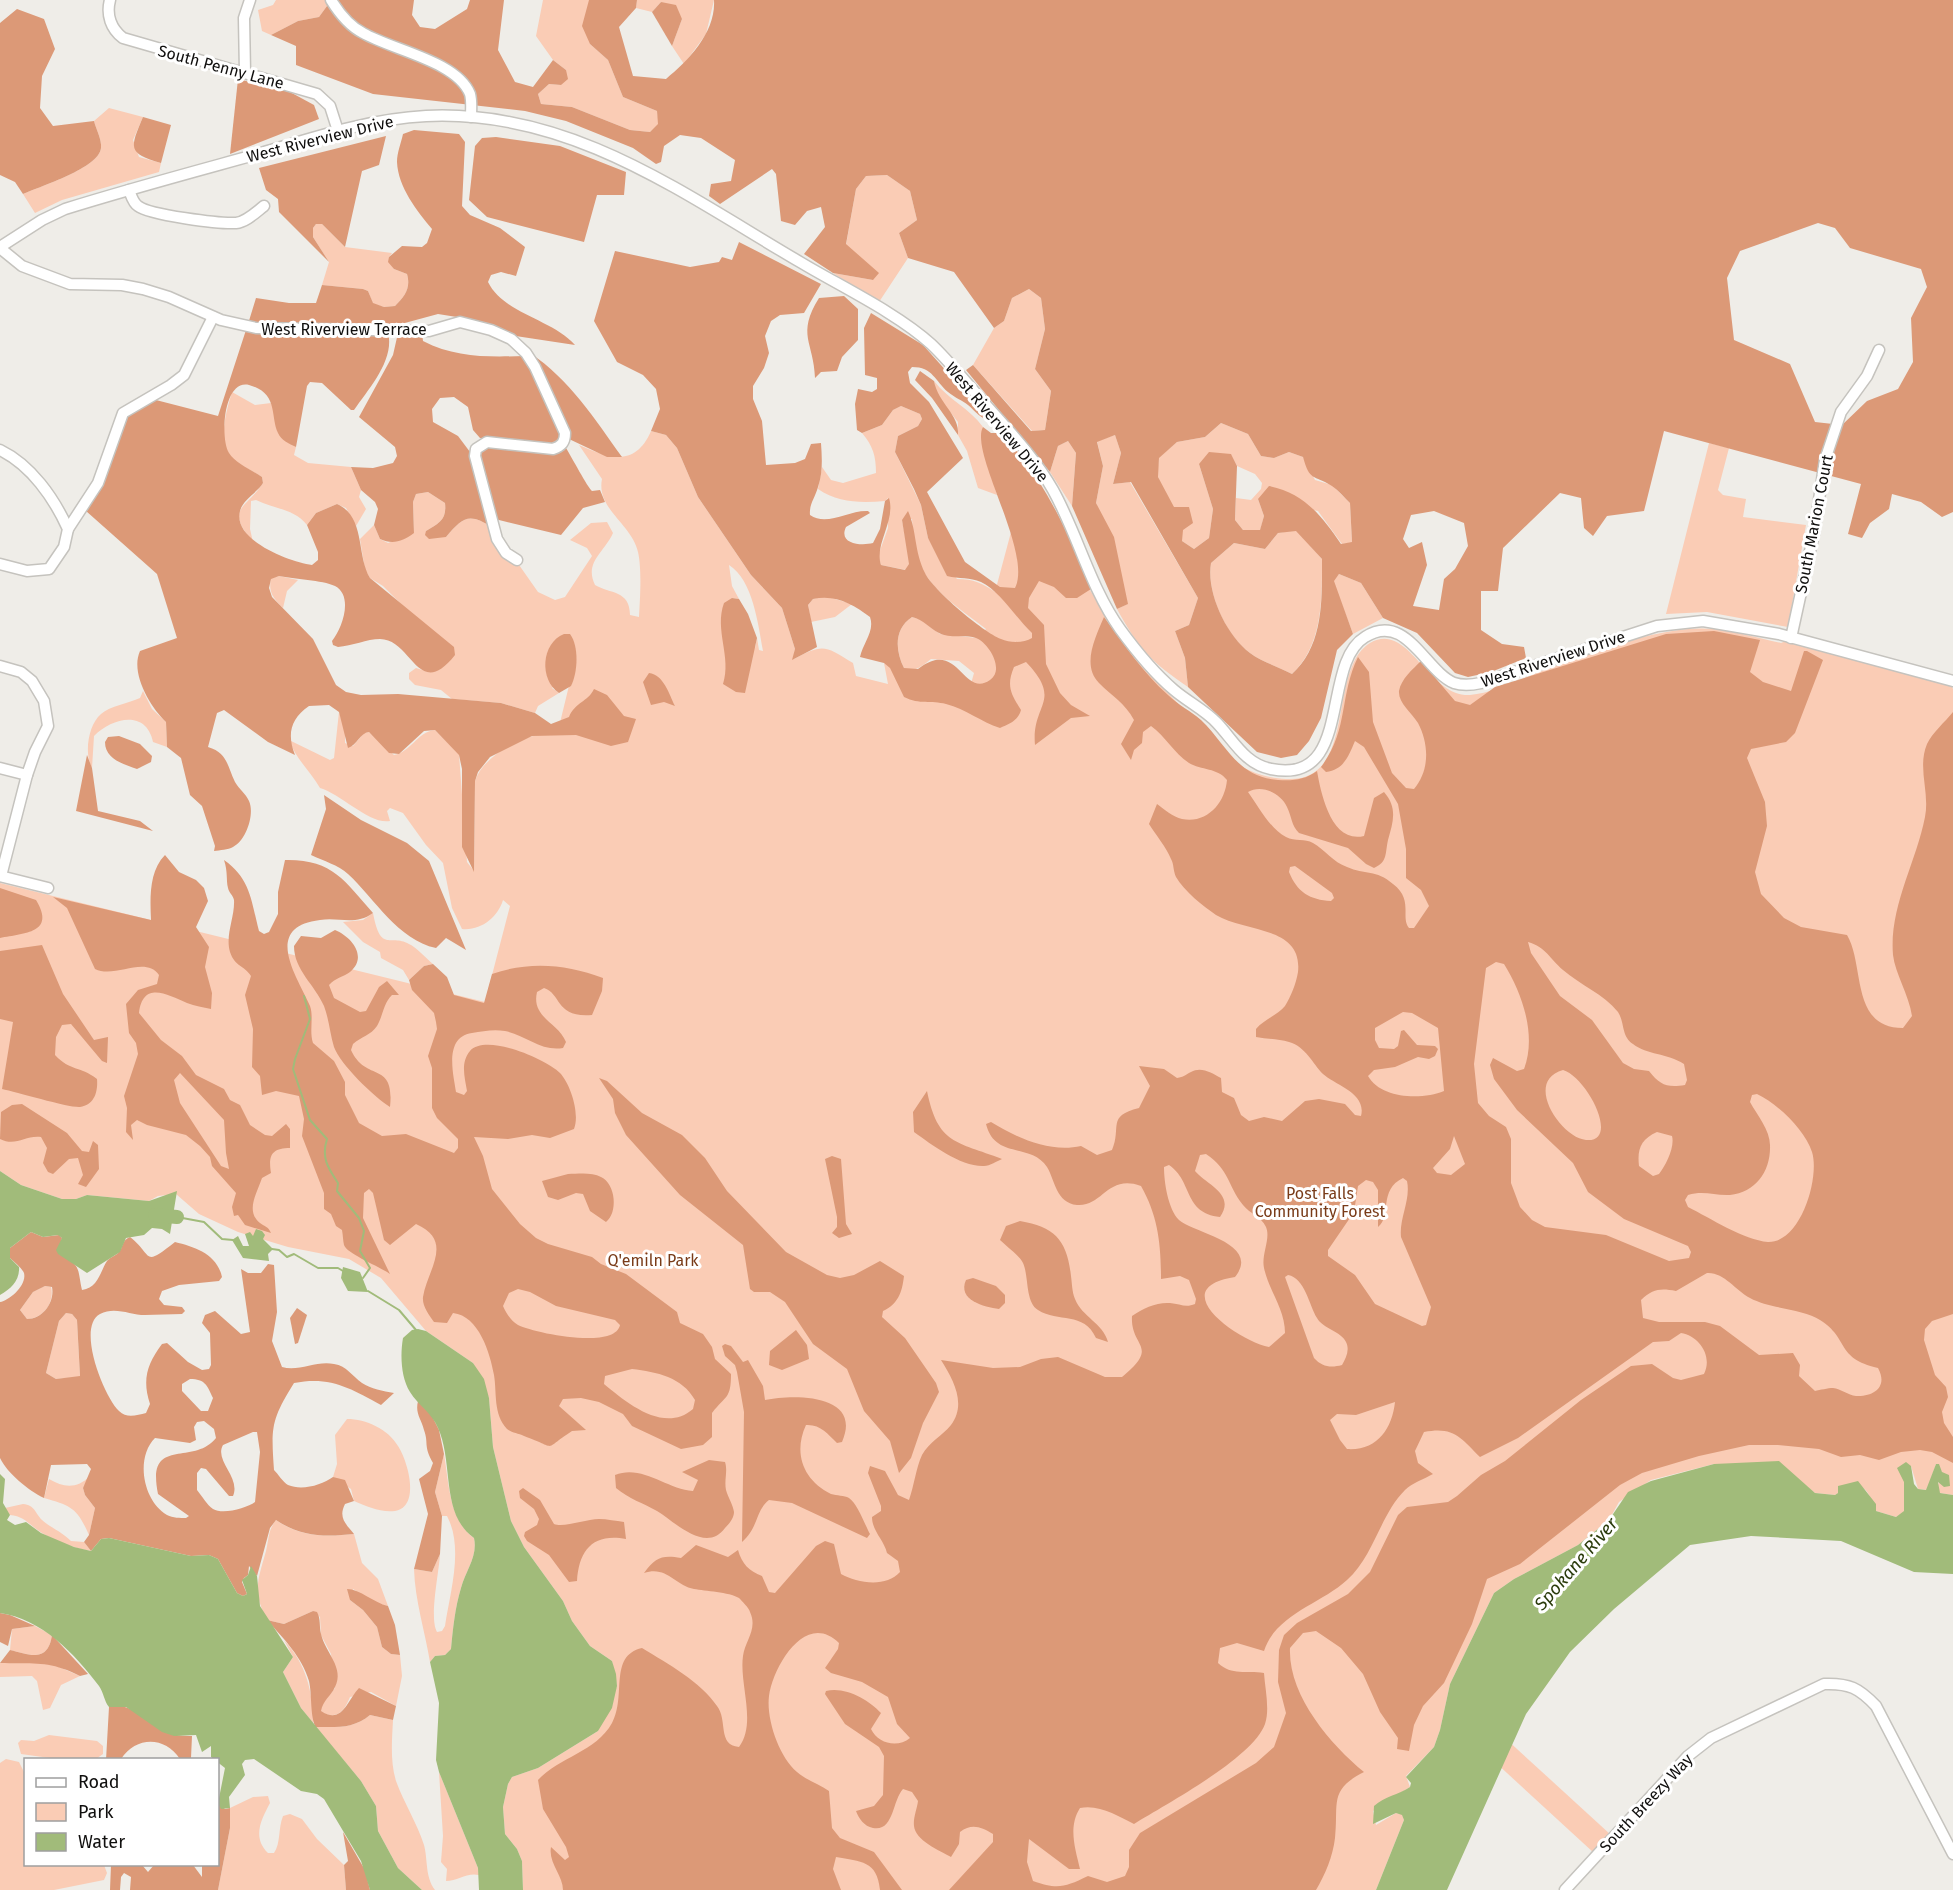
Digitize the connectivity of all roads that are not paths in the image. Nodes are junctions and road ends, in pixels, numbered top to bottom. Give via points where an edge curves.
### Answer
1 (110, 0) edge
2 (250, 0) edge
3 (331, 0) edge
4 (246, 74) junction
5 (471, 117) junction
6 (338, 131) junction
7 (129, 190) junction
8 (264, 206) dead end
9 (0, 247) edge
10 (213, 317) junction
11 (1879, 350) dead end
12 (0, 450) edge
13 (68, 529) junction
14 (517, 560) dead end
15 (0, 564) edge
16 (1791, 638) junction
17 (0, 666) edge
18 (1953, 681) edge
19 (0, 768) edge
20 (27, 775) junction
21 (0, 876) edge
22 (48, 888) dead end
23 (1953, 1854) edge
24 (1564, 1890) edge

1 - 4 street, South Penny Lane via 110,18 123,39
2 - 4 street via 244,18
3 - 5 street via 361,33 459,78 471,96
4 - 6 street, South Penny Lane via 317,94 330,106
5 - 6 street, West Riverview Drive via 395,119
5 - 16 street, West Riverview Drive via 548,130 603,150 827,278 929,343 1022,447 1051,486 1102,599 1139,653 1257,764 1285,770 1312,760 1322,750 1331,730 1345,665 1360,641 1374,633 1394,633 1409,640 1449,680 1468,685 1679,622 1727,624
6 - 7 street, West Riverview Drive
7 - 8 street via 134,202 143,209 189,219 237,223
7 - 9 street, West Riverview Drive via 65,209
9 - 10 street, West Riverview Terrace via 9,258 37,273 70,284 143,289
10 - 13 street via 184,375 123,413 98,483
10 - 14 street, West Riverview Terrace via 272,329 429,331 460,322 511,339 535,367 565,433 560,447 553,449 487,442 476,449 497,538 506,553
11 - 16 street, South Marion Court via 1867,376 1841,412 1825,460
12 - 13 street via 23,465
13 - 15 street via 64,548 49,569 27,571
16 - 18 street, West Riverview Drive
17 - 20 street via 21,672 32,681 47,711 48,726
19 - 20 street
20 - 21 street
21 - 22 street
23 - 24 street, South Breezy Way via 1875,1706 1861,1690 1844,1683 1824,1684 1703,1744

